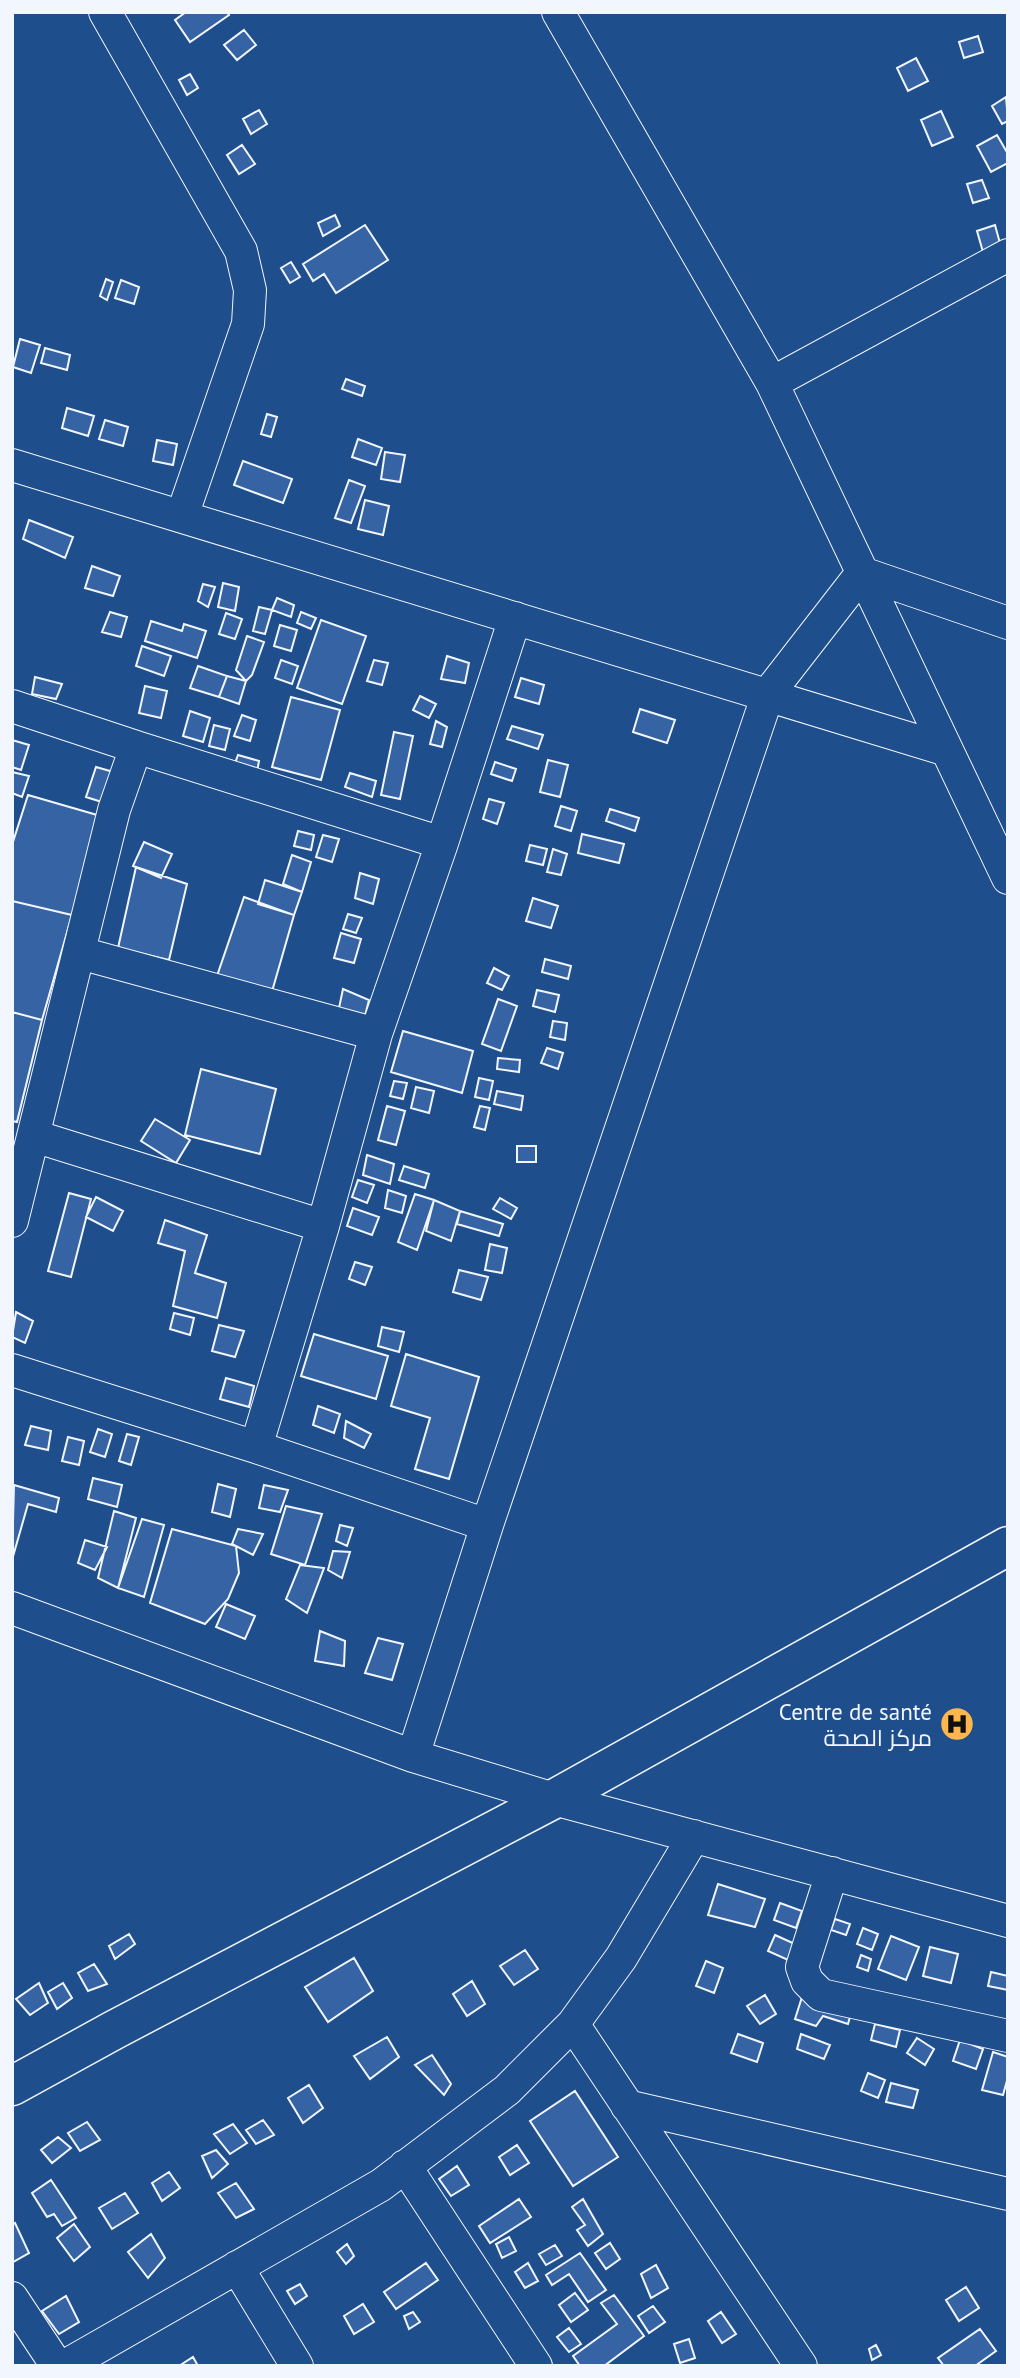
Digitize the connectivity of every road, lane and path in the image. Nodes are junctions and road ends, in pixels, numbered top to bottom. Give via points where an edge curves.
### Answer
1 (105, 12) edge
2 (558, 12) edge
3 (1008, 255) edge
4 (772, 383) junction
5 (12, 465) edge
6 (182, 516) junction
7 (862, 573) junction
8 (515, 618) junction
9 (1008, 623) edge
10 (768, 694) junction
11 (12, 706) edge
12 (136, 747) junction
13 (947, 750) junction
14 (442, 843) junction
15 (1008, 878) edge
16 (80, 953) junction
17 (376, 1034) junction
18 (34, 1136) junction
19 (12, 1221) edge
20 (323, 1226) junction
21 (12, 1370) edge
22 (256, 1447) junction
23 (487, 1525) junction
24 (1008, 1546) edge
25 (12, 1608) edge
26 (413, 1756) junction
27 (554, 1799) junction
28 (694, 1836) junction
29 (832, 1873) junction
30 (1008, 1921) edge
31 (573, 2024) junction
32 (1008, 2036) edge
33 (12, 2086) edge
34 (627, 2106) junction
35 (405, 2166) junction
36 (1008, 2194) edge
37 (237, 2267) junction
38 (12, 2298) edge
39 (57, 2366) edge
40 (65, 2366) edge
41 (297, 2366) edge
42 (536, 2366) edge
43 (801, 2366) edge

1 - 6 street via 241,251 250,290 248,324
2 - 4 street
3 - 4 street
4 - 7 street
5 - 6 street
6 - 8 street
7 - 9 street
7 - 10 street
7 - 13 street
8 - 10 street
8 - 14 street
10 - 13 street
10 - 23 street
11 - 12 street
12 - 14 street
12 - 16 street via 114,810
13 - 15 street
14 - 17 street
16 - 17 street
16 - 18 street
17 - 20 street
18 - 19 street
18 - 20 street
20 - 22 street
21 - 22 street
22 - 23 street
23 - 26 street
24 - 27 street
25 - 26 street
26 - 27 street
27 - 28 street
27 - 33 street
28 - 29 street
28 - 31 street via 621,1958
29 - 30 street
29 - 32 street via 802,1967 807,1981 821,1995
31 - 34 street
31 - 35 street via 507,2090
34 - 36 street
34 - 43 street
35 - 37 street via 381,2185
35 - 42 street
37 - 40 street
37 - 41 street
38 - 39 street

